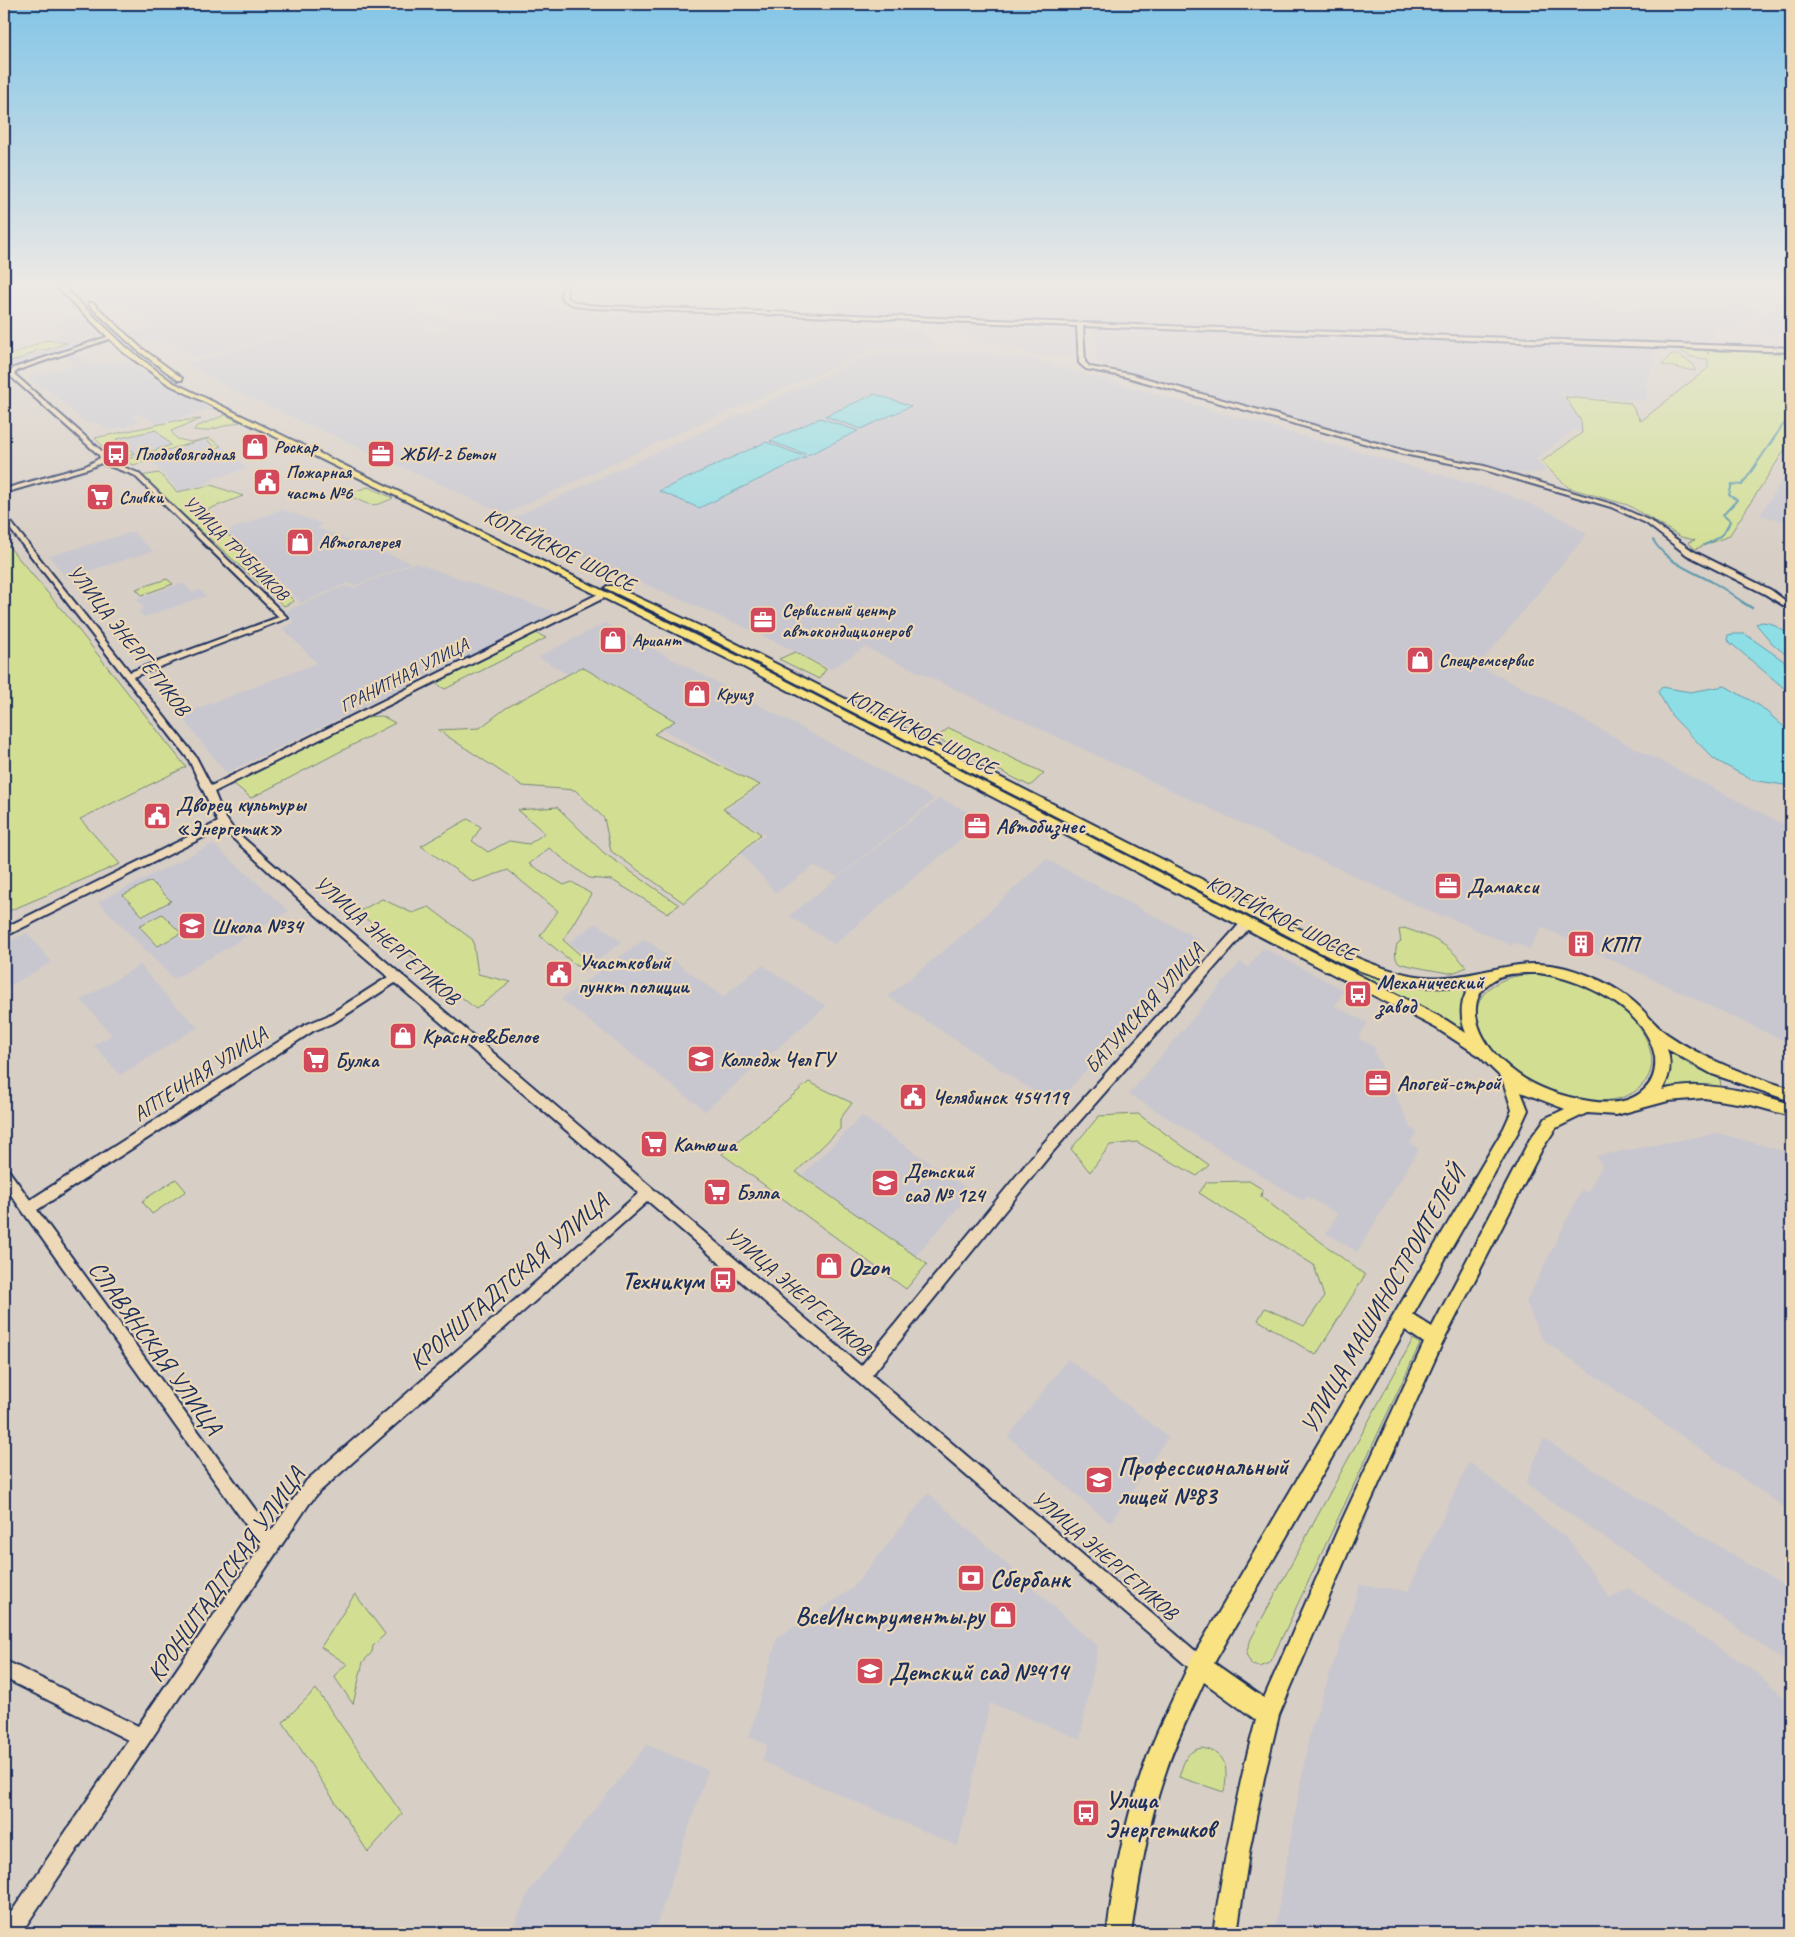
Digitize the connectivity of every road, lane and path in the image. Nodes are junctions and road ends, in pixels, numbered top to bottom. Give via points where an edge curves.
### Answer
1 (15, 377) edge
2 (160, 377) edge
3 (178, 377) edge
4 (1137, 377) edge
5 (101, 461) junction
6 (348, 462) junction
7 (338, 466) junction
8 (370, 472) junction
9 (360, 476) junction
10 (4, 491) edge
11 (4, 517) edge
12 (609, 592) junction
13 (1791, 608) edge
14 (128, 676) junction
15 (210, 791) junction
16 (223, 824) junction
17 (1247, 924) junction
18 (4, 933) edge
19 (1503, 971) junction
20 (396, 977) junction
21 (1650, 1028) junction
22 (1484, 1051) junction
23 (1508, 1075) junction
24 (1791, 1095) edge
25 (1642, 1101) junction
26 (1584, 1108) junction
27 (1791, 1110) edge
28 (4, 1175) edge
29 (648, 1193) junction
30 (28, 1208) junction
31 (1403, 1318) junction
32 (1434, 1340) junction
33 (862, 1376) junction
34 (271, 1546) junction
35 (1200, 1666) junction
36 (4, 1670) edge
37 (1268, 1715) junction
38 (141, 1737) junction
39 (9, 1933) edge
40 (1118, 1933) edge
41 (1225, 1933) edge

1 - 5 street via 102,454
2 - 7 main road, КОПЕЙСКОЕ ШОССЕ
3 - 6 main road, КОПЕЙСКОЕ ШОССЕ
4 - 13 street via 1406,453 1467,464 1613,506 1648,522 1690,552 1768,592
5 - 10 street
5 - 14 street, УЛИЦА ТРУБНИКОВ via 136,474 284,618
6 - 7 main road
6 - 8 main road, КОПЕЙСКОЕ ШОССЕ
7 - 9 main road, КОПЕЙСКОЕ ШОССЕ
8 - 9 main road
8 - 12 main road, КОПЕЙСКОЕ ШОССЕ
9 - 12 main road, КОПЕЙСКОЕ ШОССЕ
11 - 14 street, УЛИЦА ЭНЕРГЕТИКОВ
12 - 15 street, ГРАНИТНАЯ УЛИЦА
12 - 17 main road, КОПЕЙСКОЕ ШОССЕ
12 - 19 main road, КОПЕЙСКОЕ ШОССЕ via 712,636 1358,964 1394,978 1433,983 1460,981
14 - 15 street, УЛИЦА ЭНЕРГЕТИКОВ via 193,758
15 - 16 street, УЛИЦА ЭНЕРГЕТИКОВ
16 - 18 street
16 - 20 street, УЛИЦА ЭНЕРГЕТИКОВ
17 - 22 main road, КОПЕЙСКОЕ ШОССЕ via 1441,1024
17 - 33 street, БАТУМСКАЯ УЛИЦА via 1045,1151
19 - 21 main road, КОПЕЙСКОЕ ШОССЕ via 1540,968 1583,979 1621,1000
19 - 22 main road via 1477,985 1469,1001 1470,1025
20 - 29 street, УЛИЦА ЭНЕРГЕТИКОВ
20 - 30 street, АПТЕЧНАЯ УЛИЦА via 332,1019 309,1028
21 - 24 main road, КОПЕЙСКОЕ ШОССЕ via 1708,1067
21 - 25 main road via 1661,1049 1663,1070 1657,1088
22 - 23 main road, КОПЕЙСКОЕ ШОССЕ
23 - 26 main road, КОПЕЙСКОЕ ШОССЕ via 1552,1099
23 - 31 main road, УЛИЦА МАШИНОСТРОИТЕЛЕЙ via 1519,1104 1519,1116
25 - 26 main road, КОПЕЙСКОЕ ШОССЕ via 1616,1109
25 - 27 main road, КОПЕЙСКОЕ ШОССЕ via 1668,1094 1704,1092 1751,1099
26 - 32 main road via 1557,1119 1545,1130
28 - 30 street, СЛАВЯНСКАЯ УЛИЦА
29 - 33 street, УЛИЦА ЭНЕРГЕТИКОВ
29 - 34 street, КРОНШТАДТСКАЯ УЛИЦА via 313,1486
30 - 34 street, СЛАВЯНСКАЯ УЛИЦА
31 - 32 main road
31 - 35 main road, УЛИЦА МАШИНОСТРОИТЕЛЕЙ
32 - 37 main road
33 - 35 street, УЛИЦА ЭНЕРГЕТИКОВ
34 - 38 street, КРОНШТАДТСКАЯ УЛИЦА
35 - 37 main road
35 - 40 main road, УЛИЦА МАШИНОСТРОИТЕЛЕЙ via 1160,1754 1143,1810
36 - 38 street
37 - 41 main road via 1249,1793
38 - 39 street, КРОНШТАДТСКАЯ УЛИЦА

